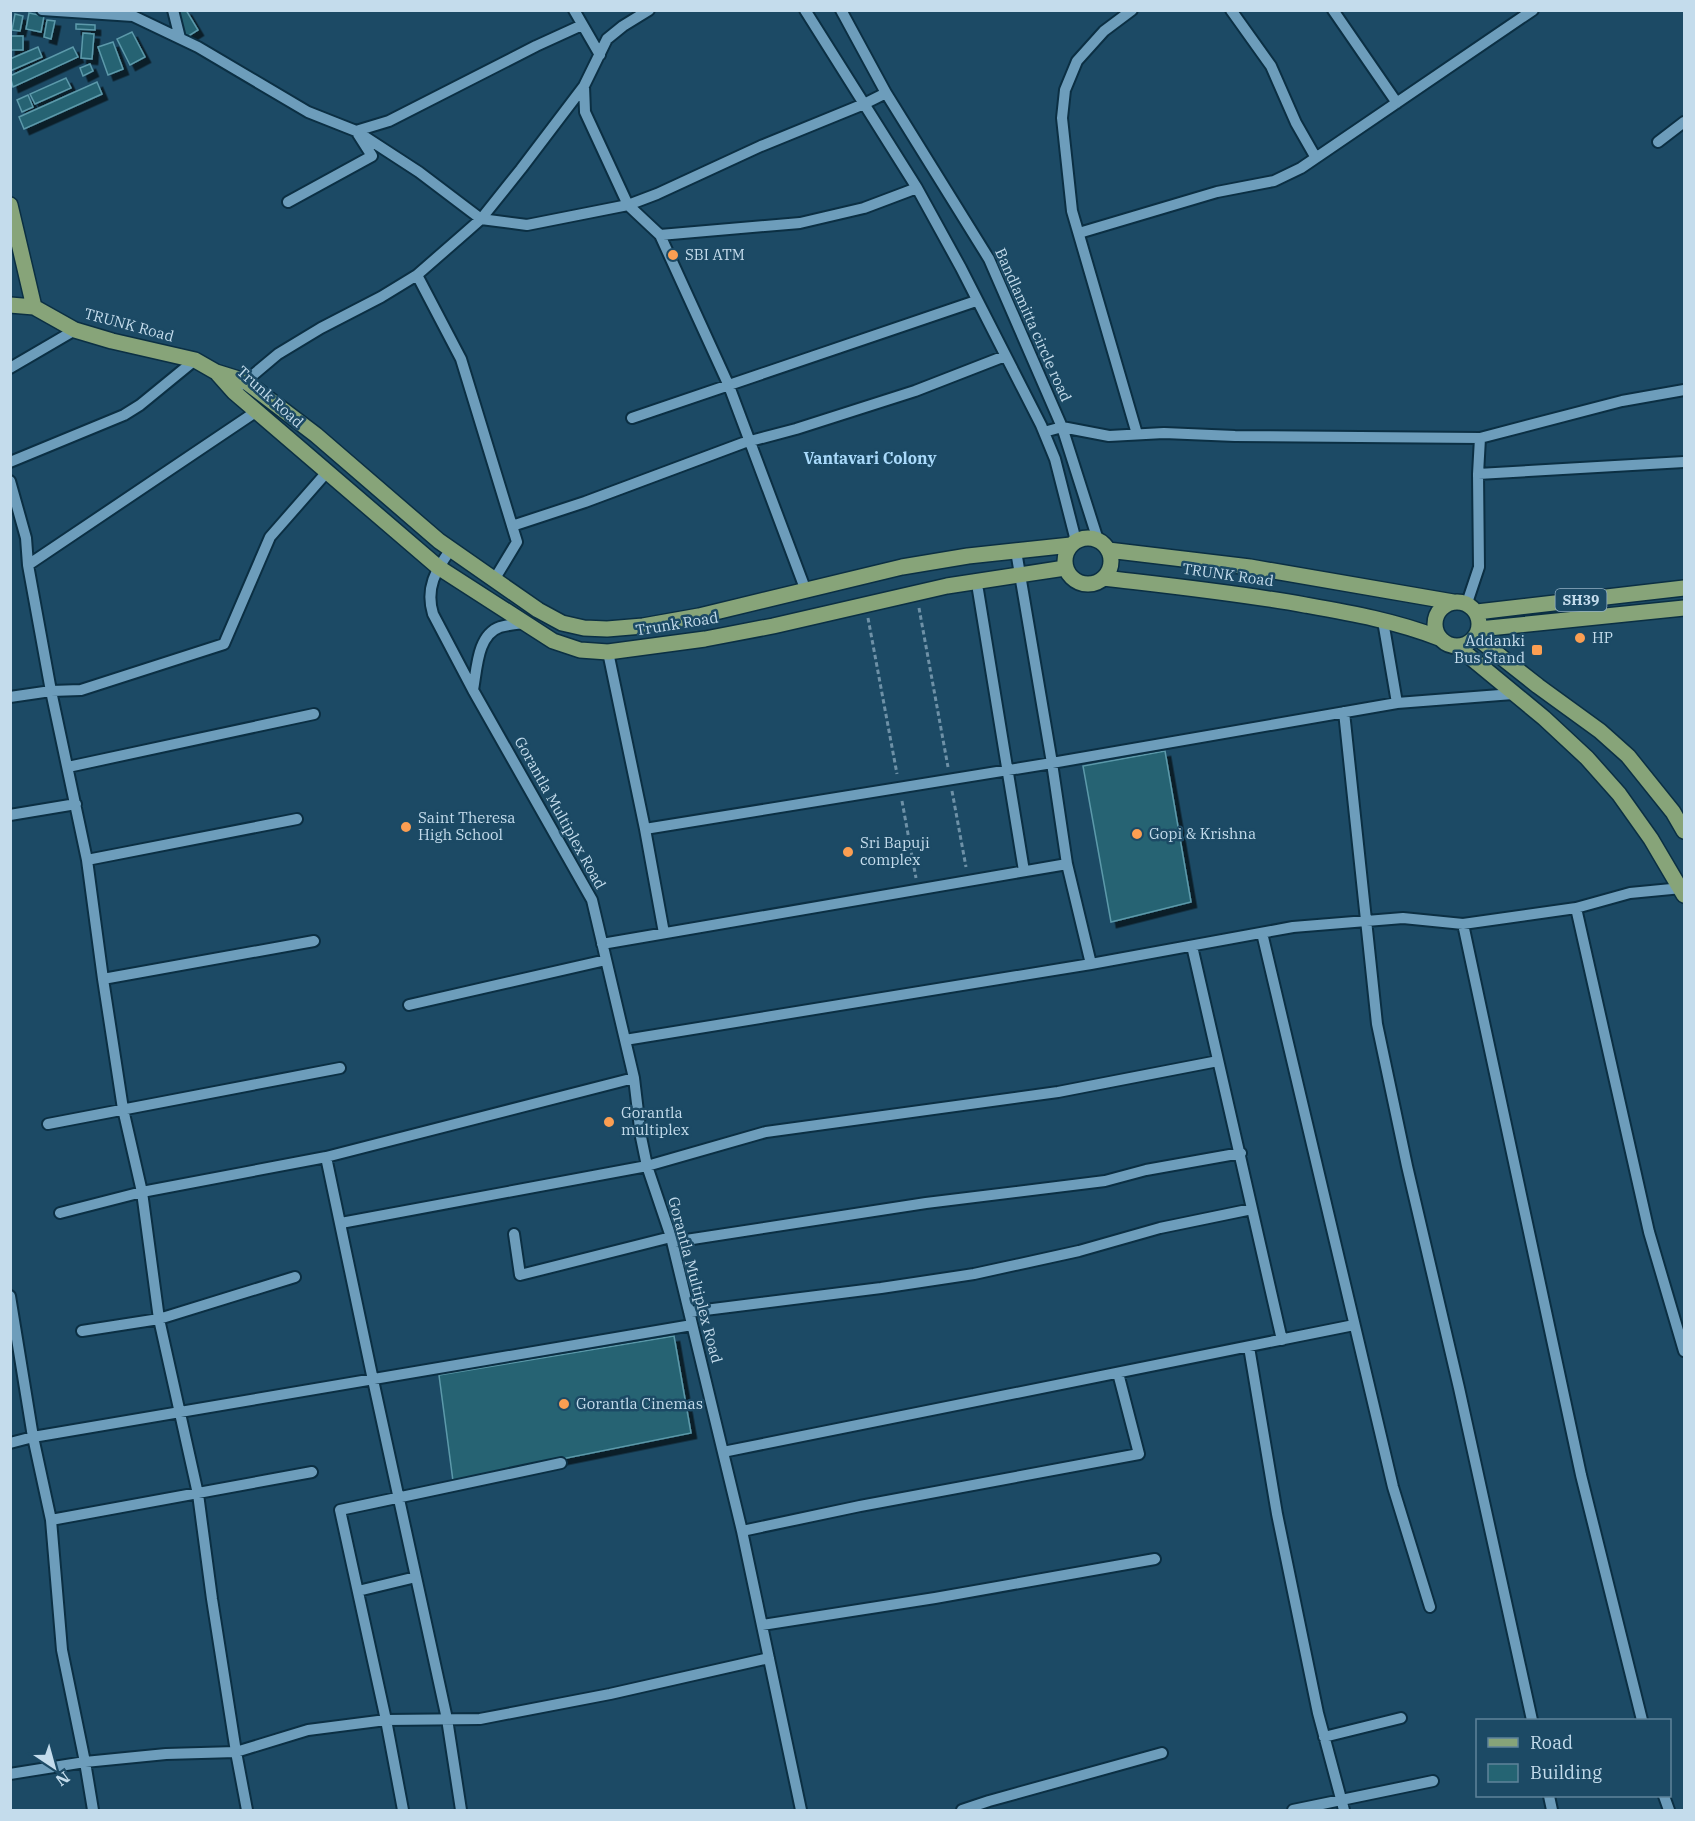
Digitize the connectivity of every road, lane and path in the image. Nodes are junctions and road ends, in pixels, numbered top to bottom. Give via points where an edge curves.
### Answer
1 (42, 10) edge
2 (172, 10) edge
3 (574, 10) edge
4 (650, 10) edge
5 (805, 10) edge
6 (841, 10) edge
7 (1132, 10) edge
8 (1231, 10) edge
9 (1333, 10) edge
10 (1533, 10) edge
11 (582, 25) junction
12 (180, 38) junction
13 (600, 55) junction
14 (584, 86) junction
15 (886, 93) junction
16 (1397, 103) junction
17 (864, 104) junction
18 (1684, 122) edge
19 (356, 131) junction
20 (1658, 142) dead end
21 (1316, 158) junction
22 (918, 188) junction
23 (288, 202) dead end
24 (10, 205) edge
25 (628, 205) junction
26 (481, 219) junction
27 (1079, 233) junction
28 (660, 235) junction
29 (417, 275) junction
30 (976, 301) junction
31 (10, 305) edge
32 (34, 307) junction
33 (75, 330) junction
34 (1005, 356) junction
35 (195, 360) junction
36 (10, 368) edge
37 (216, 372) joint
38 (729, 386) junction
39 (240, 387) junction
40 (1684, 390) edge
41 (257, 411) junction
42 (632, 418) dead end
43 (1062, 427) junction
44 (1044, 432) junction
45 (1137, 434) junction
46 (1480, 438) junction
47 (750, 441) junction
48 (10, 462) edge
49 (1684, 462) edge
50 (327, 472) junction
51 (1478, 474) junction
52 (10, 481) edge
53 (512, 526) junction
54 (1073, 543) junction
55 (1103, 545) junction
56 (451, 549) junction
57 (1016, 551) junction
58 (28, 565) junction
59 (438, 567) junction
60 (1065, 568) junction
61 (1019, 575) junction
62 (1104, 578) junction
63 (494, 580) junction
64 (1684, 588) edge
65 (978, 590) dead end
66 (806, 591) junction
67 (917, 601) dead end
68 (1465, 606) junction
69 (1684, 608) edge
70 (867, 611) dead end
71 (1383, 621) junction
72 (524, 623) junction
73 (1478, 633) junction
74 (1439, 638) junction
75 (1458, 646) junction
76 (608, 652) junction
77 (473, 690) junction
78 (51, 691) junction
79 (1513, 694) junction
80 (10, 697) edge
81 (1397, 703) junction
82 (1344, 712) junction
83 (314, 714) dead end
84 (1052, 763) junction
85 (68, 767) junction
86 (1007, 770) junction
87 (950, 779) junction
88 (899, 785) dead end
89 (901, 796) dead end
90 (76, 804) junction
91 (10, 815) edge
92 (297, 819) dead end
93 (645, 829) junction
94 (1684, 831) edge
95 (87, 860) junction
96 (1067, 864) junction
97 (1024, 871) junction
98 (969, 880) junction
99 (918, 890) junction
100 (1683, 892) edge
101 (1576, 908) junction
102 (1366, 921) junction
103 (1463, 924) junction
104 (664, 933) junction
105 (1262, 933) junction
106 (314, 941) dead end
107 (602, 944) junction
108 (1192, 946) junction
109 (606, 960) junction
110 (1091, 964) junction
111 (103, 979) junction
112 (409, 1005) dead end
113 (625, 1040) junction
114 (1218, 1061) junction
115 (340, 1068) dead end
116 (634, 1078) junction
117 (123, 1109) junction
118 (48, 1124) dead end
119 (1240, 1153) junction
120 (326, 1157) junction
121 (647, 1166) junction
122 (142, 1192) junction
123 (1252, 1209) junction
124 (60, 1213) dead end
125 (341, 1223) junction
126 (514, 1234) dead end
127 (672, 1240) junction
128 (295, 1277) dead end
129 (10, 1296) edge
130 (689, 1312) junction
131 (159, 1319) junction
132 (692, 1325) junction
133 (1354, 1325) junction
134 (81, 1331) dead end
135 (1282, 1340) junction
136 (1249, 1347) junction
137 (1684, 1351) edge
138 (1118, 1373) junction
139 (373, 1380) junction
140 (180, 1412) junction
141 (33, 1437) junction
142 (10, 1443) edge
143 (723, 1452) junction
144 (561, 1463) dead end
145 (312, 1472) dead end
146 (198, 1494) junction
147 (399, 1496) junction
148 (51, 1520) junction
149 (742, 1531) junction
150 (1155, 1558) dead end
151 (416, 1576) junction
152 (358, 1591) junction
153 (1430, 1607) dead end
154 (762, 1625) junction
155 (769, 1658) junction
156 (1401, 1718) dead end
157 (447, 1719) junction
158 (1532, 1719) edge
159 (1642, 1719) edge
160 (386, 1720) junction
161 (1324, 1737) junction
162 (236, 1752) junction
163 (1162, 1753) dead end
164 (85, 1762) junction
165 (10, 1774) edge
166 (1433, 1781) dead end
167 (1343, 1805) edge
168 (982, 1807) edge
169 (93, 1810) edge
170 (247, 1810) edge
171 (403, 1810) edge
172 (461, 1810) edge
173 (801, 1810) edge
174 (962, 1810) edge
175 (1293, 1810) edge

1 - 12 street via 133,16
2 - 12 street
3 - 11 street
4 - 13 street via 614,33
5 - 17 street
6 - 15 street, Bandlamitta circle road
7 - 27 street via 1104,31 1077,61 1065,90 1062,118 1072,211
8 - 21 street via 1271,66
9 - 16 street
10 - 16 street
11 - 13 street
11 - 19 street via 389,121
12 - 19 street via 308,112
13 - 14 street
14 - 25 street via 585,112
14 - 26 street
15 - 17 street
15 - 43 street, Bandlamitta circle road via 989,258
16 - 21 street
17 - 22 street
17 - 25 street
18 - 20 street
19 - 23 street via 372,156
19 - 26 street
21 - 27 street via 1274,181 1217,192
22 - 28 street via 864,208 800,223
22 - 30 street
24 - 32 main road
25 - 26 street via 527,225
25 - 28 street
26 - 29 street
27 - 45 street
28 - 38 street
29 - 39 street via 278,354
29 - 53 street via 461,359
30 - 34 street
30 - 38 street
31 - 32 main road
32 - 33 main road, TRUNK Road
33 - 35 main road, TRUNK Road
33 - 36 street
34 - 44 street
34 - 47 street via 915,391
35 - 37 main road, TRUNK Road
35 - 48 street via 124,415
37 - 39 main road, Trunk Road
38 - 42 street
38 - 47 street
39 - 41 main road, Trunk Road
39 - 56 main road, Trunk Road via 316,435
40 - 46 street via 1622,401
41 - 50 main road, Trunk Road
41 - 58 street
43 - 44 street
43 - 45 street via 1109,436
43 - 55 street, Bandlamitta circle road
44 - 54 street via 1055,459
45 - 46 street
46 - 51 street
47 - 53 street
47 - 66 street
49 - 51 street
50 - 59 main road, Trunk Road
50 - 78 street via 270,537 224,644 81,690
51 - 68 street via 1479,567
52 - 58 street via 26,538
53 - 63 street via 517,542
54 - 55 main road via 1090,538
54 - 57 main road, Trunk Road
54 - 60 main road via 1065,556
55 - 62 main road via 1111,559
55 - 68 main road
56 - 59 street, Gorantla Multiplex Road
56 - 63 main road, Trunk Road
57 - 61 street
57 - 66 main road, Trunk Road via 902,567
58 - 78 street
59 - 72 main road, Trunk Road
59 - 77 street, Gorantla Multiplex Road via 430,586 430,606
60 - 61 main road, Trunk Road
60 - 62 main road via 1071,578 1082,584 1094,584
61 - 76 main road, Trunk Road via 946,586 705,639
61 - 84 street
62 - 71 main road, TRUNK Road via 1244,594
63 - 66 main road, Trunk Road via 562,622 607,629 699,616
64 - 68 main road, SH39
65 - 86 street
67 - 87 path
68 - 73 main road via 1480,620
68 - 74 main road via 1444,605 1438,612 1435,630
69 - 73 main road, SH39
70 - 88 path
71 - 74 main road, TRUNK Road
71 - 81 street
72 - 76 main road, Trunk Road via 553,641 580,650
72 - 77 street via 498,628 486,637
73 - 75 main road via 1471,642
73 - 94 main road via 1628,756 1674,812
74 - 75 main road
75 - 79 main road
76 - 93 street
77 - 107 street, Gorantla Multiplex Road via 592,900
78 - 80 street
78 - 85 street
79 - 81 street
79 - 100 main road via 1587,758 1619,794
81 - 82 street
82 - 84 street
82 - 102 street
83 - 85 street
84 - 86 street
84 - 96 street
85 - 90 street
86 - 87 street
86 - 97 street
87 - 93 street
87 - 98 path
89 - 99 path
90 - 91 street
90 - 95 street
92 - 95 street
93 - 104 street
95 - 111 street
96 - 97 street
96 - 110 street
97 - 98 street
98 - 99 street
99 - 104 street
100 - 101 street via 1630,892
101 - 103 street
101 - 137 street via 1649,1232
102 - 103 street via 1403,918
102 - 105 street
102 - 158 street via 1377,1024
103 - 159 street via 1581,1475
104 - 107 street
105 - 108 street
105 - 133 street
106 - 111 street
107 - 109 street, Gorantla Multiplex Road
108 - 110 street
108 - 114 street
109 - 112 street
109 - 113 street, Gorantla Multiplex Road
110 - 113 street
111 - 117 street
113 - 116 street, Gorantla Multiplex Road
114 - 119 street
114 - 121 street via 1058,1092 766,1131
115 - 117 street
116 - 120 street
116 - 121 street, Gorantla Multiplex Road
117 - 118 street
117 - 122 street
119 - 123 street
119 - 127 street via 1105,1181
120 - 122 street
120 - 125 street
121 - 125 street
121 - 127 street, Gorantla Multiplex Road
122 - 124 street
122 - 131 street
123 - 130 street via 974,1274
123 - 135 street
125 - 139 street
126 - 127 street via 520,1275
127 - 130 street, Gorantla Multiplex Road
128 - 131 street
129 - 141 street
130 - 132 street, Gorantla Multiplex Road
131 - 134 street
131 - 140 street
132 - 139 street
132 - 143 street, Gorantla Multiplex Road
133 - 135 street
133 - 153 street via 1393,1487
135 - 136 street
136 - 138 street
136 - 161 street via 1277,1515
138 - 143 street
138 - 149 street via 1139,1454
139 - 140 street
139 - 147 street
140 - 141 street
140 - 146 street
141 - 142 street
141 - 148 street
143 - 149 street, Gorantla Multiplex Road
144 - 147 street
145 - 146 street
146 - 148 street
146 - 162 street
147 - 151 street
147 - 152 street via 340,1510
148 - 164 street via 62,1650
149 - 154 street, Gorantla Multiplex Road
150 - 154 street
151 - 152 street
151 - 157 street
152 - 160 street
154 - 155 street, Gorantla Multiplex Road
155 - 157 street via 480,1719
155 - 173 street, Gorantla Multiplex Road
156 - 161 street
157 - 160 street
157 - 172 street
160 - 162 street via 308,1730
160 - 171 street
161 - 167 street
162 - 164 street
162 - 170 street
163 - 168 street
164 - 165 street
164 - 169 street
166 - 167 street
167 - 175 street
168 - 174 street

